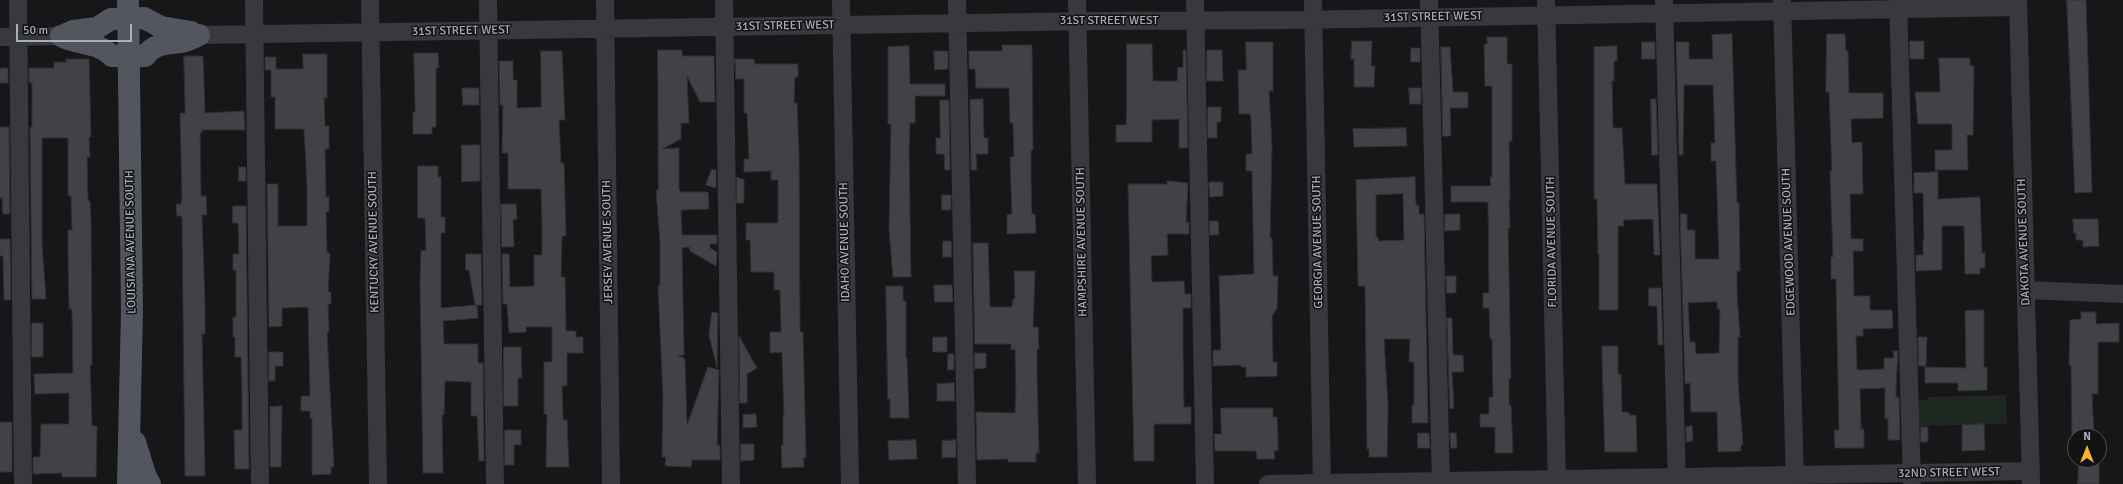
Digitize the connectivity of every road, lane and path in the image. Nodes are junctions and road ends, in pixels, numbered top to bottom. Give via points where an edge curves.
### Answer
1 (18, 0) edge
2 (254, 0) edge
3 (370, 0) edge
4 (488, 0) edge
5 (605, 0) edge
6 (724, 0) edge
7 (841, 0) edge
8 (957, 0) edge
9 (1077, 0) edge
10 (1195, 0) edge
11 (1313, 0) edge
12 (2018, 4) edge
13 (1782, 5) edge
14 (1898, 5) edge
15 (1664, 7) edge
16 (1546, 8) edge
17 (128, 9) edge
18 (1430, 9) edge
19 (1313, 20) junction
20 (1196, 21) junction
21 (1078, 22) junction
22 (957, 24) junction
23 (842, 26) junction
24 (725, 27) junction
25 (605, 29) junction
26 (488, 31) junction
27 (371, 33) junction
28 (254, 34) junction
29 (200, 35) junction
30 (61, 36) junction
31 (0, 37) edge
32 (19, 37) junction
33 (128, 56) junction
34 (2026, 290) junction
35 (2123, 294) edge
36 (130, 417) junction
37 (2031, 478) edge
38 (1795, 479) edge
39 (1912, 479) edge
40 (1677, 481) edge
41 (1441, 482) edge
42 (1557, 482) edge
43 (23, 484) edge
44 (128, 484) edge
45 (150, 484) edge
46 (260, 484) edge
47 (378, 484) edge
48 (495, 484) edge
49 (612, 484) edge
50 (731, 484) edge
51 (850, 484) edge
52 (967, 484) edge
53 (1087, 484) edge
54 (1205, 484) edge
55 (1268, 484) edge
56 (1322, 484) edge

1 - 32 street
2 - 28 street
3 - 27 street, KENTUCKY AVENUE SOUTH
4 - 26 street
5 - 25 street, JERSEY AVENUE SOUTH
6 - 24 street
7 - 23 street, IDAHO AVENUE SOUTH
8 - 22 street
9 - 21 street, HAMPSHIRE AVENUE SOUTH
10 - 20 street
11 - 19 street, GEORGIA AVENUE SOUTH
12 - 14 street, 31ST STREET WEST
12 - 34 street, DAKOTA AVENUE SOUTH
13 - 14 street, 31ST STREET WEST
13 - 15 street, 31ST STREET WEST
13 - 38 street, EDGEWOOD AVENUE SOUTH
14 - 39 street
15 - 16 street, 31ST STREET WEST
15 - 40 street
16 - 18 street, 31ST STREET WEST
16 - 42 street, FLORIDA AVENUE SOUTH
17 - 29 main road via 161,27
17 - 30 main road via 97,28 73,31
17 - 33 main road, LOUISIANA AVENUE SOUTH
18 - 19 street, 31ST STREET WEST
18 - 41 street
19 - 20 street, 31ST STREET WEST
19 - 56 street, GEORGIA AVENUE SOUTH
20 - 21 street, 31ST STREET WEST
20 - 54 street
21 - 22 street, 31ST STREET WEST
21 - 53 street, HAMPSHIRE AVENUE SOUTH
22 - 23 street, 31ST STREET WEST
22 - 52 street
23 - 24 street, 31ST STREET WEST
23 - 51 street, IDAHO AVENUE SOUTH
24 - 25 street, 31ST STREET WEST
24 - 50 street
25 - 26 street, 31ST STREET WEST
25 - 49 street, JERSEY AVENUE SOUTH
26 - 27 street, 31ST STREET WEST
26 - 48 street
27 - 28 street, 31ST STREET WEST
27 - 47 street, KENTUCKY AVENUE SOUTH
28 - 29 street, 31ST STREET WEST
28 - 46 street
29 - 33 main road via 185,41 161,44 145,56
30 - 32 street
30 - 33 main road via 72,42 95,45 105,49 112,56
31 - 32 street
32 - 43 street
33 - 36 main road, LOUISIANA AVENUE SOUTH via 132,312
34 - 35 street
34 - 37 street, DAKOTA AVENUE SOUTH
36 - 44 main road, LOUISIANA AVENUE SOUTH
36 - 45 main road via 138,454
37 - 39 street, 32ND STREET WEST
38 - 39 street, 32ND STREET WEST
38 - 40 street, 32ND STREET WEST
40 - 42 street, 32ND STREET WEST
41 - 42 street, 32ND STREET WEST
41 - 56 street, 32ND STREET WEST
55 - 56 street, 32ND STREET WEST

